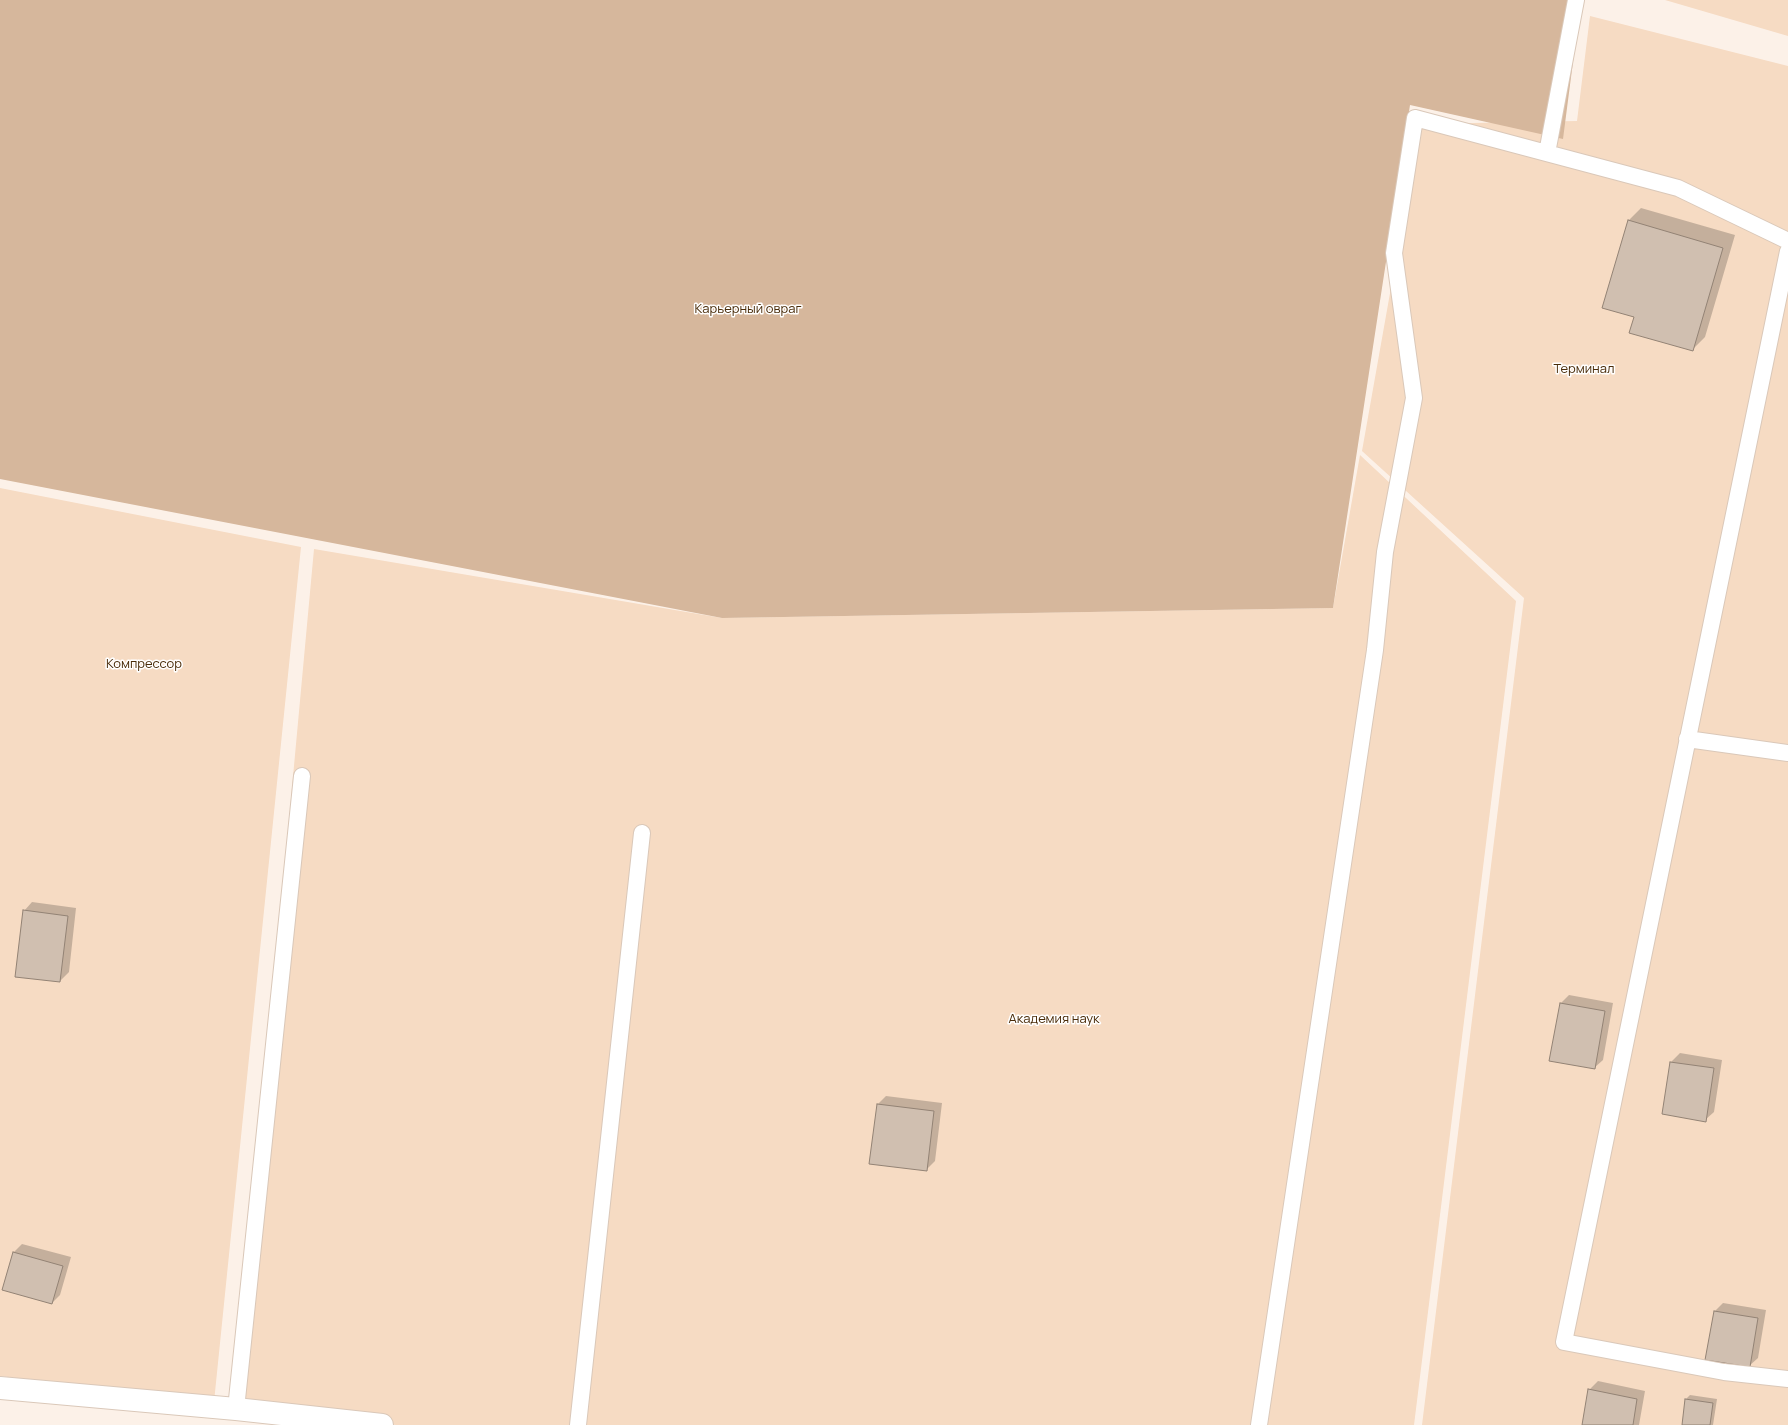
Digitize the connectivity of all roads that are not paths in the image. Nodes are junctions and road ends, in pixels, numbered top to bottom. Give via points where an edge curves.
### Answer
1 (1576, 0) edge
2 (1546, 153) junction
3 (1788, 241) edge
4 (1788, 251) edge
5 (1688, 739) junction
6 (1788, 753) edge
7 (302, 776) dead end
8 (642, 833) dead end
9 (1788, 1379) edge
10 (0, 1388) edge
11 (236, 1409) junction
12 (382, 1425) edge
13 (578, 1425) edge
14 (1259, 1425) edge

1 - 2 lane
2 - 3 lane via 1678,188
2 - 14 lane via 1415,118 1394,253 1414,398 1385,552 1375,650
4 - 5 lane
5 - 6 lane
5 - 9 lane via 1564,1342 1724,1372
7 - 11 lane
8 - 13 lane
10 - 11 street
11 - 12 street

